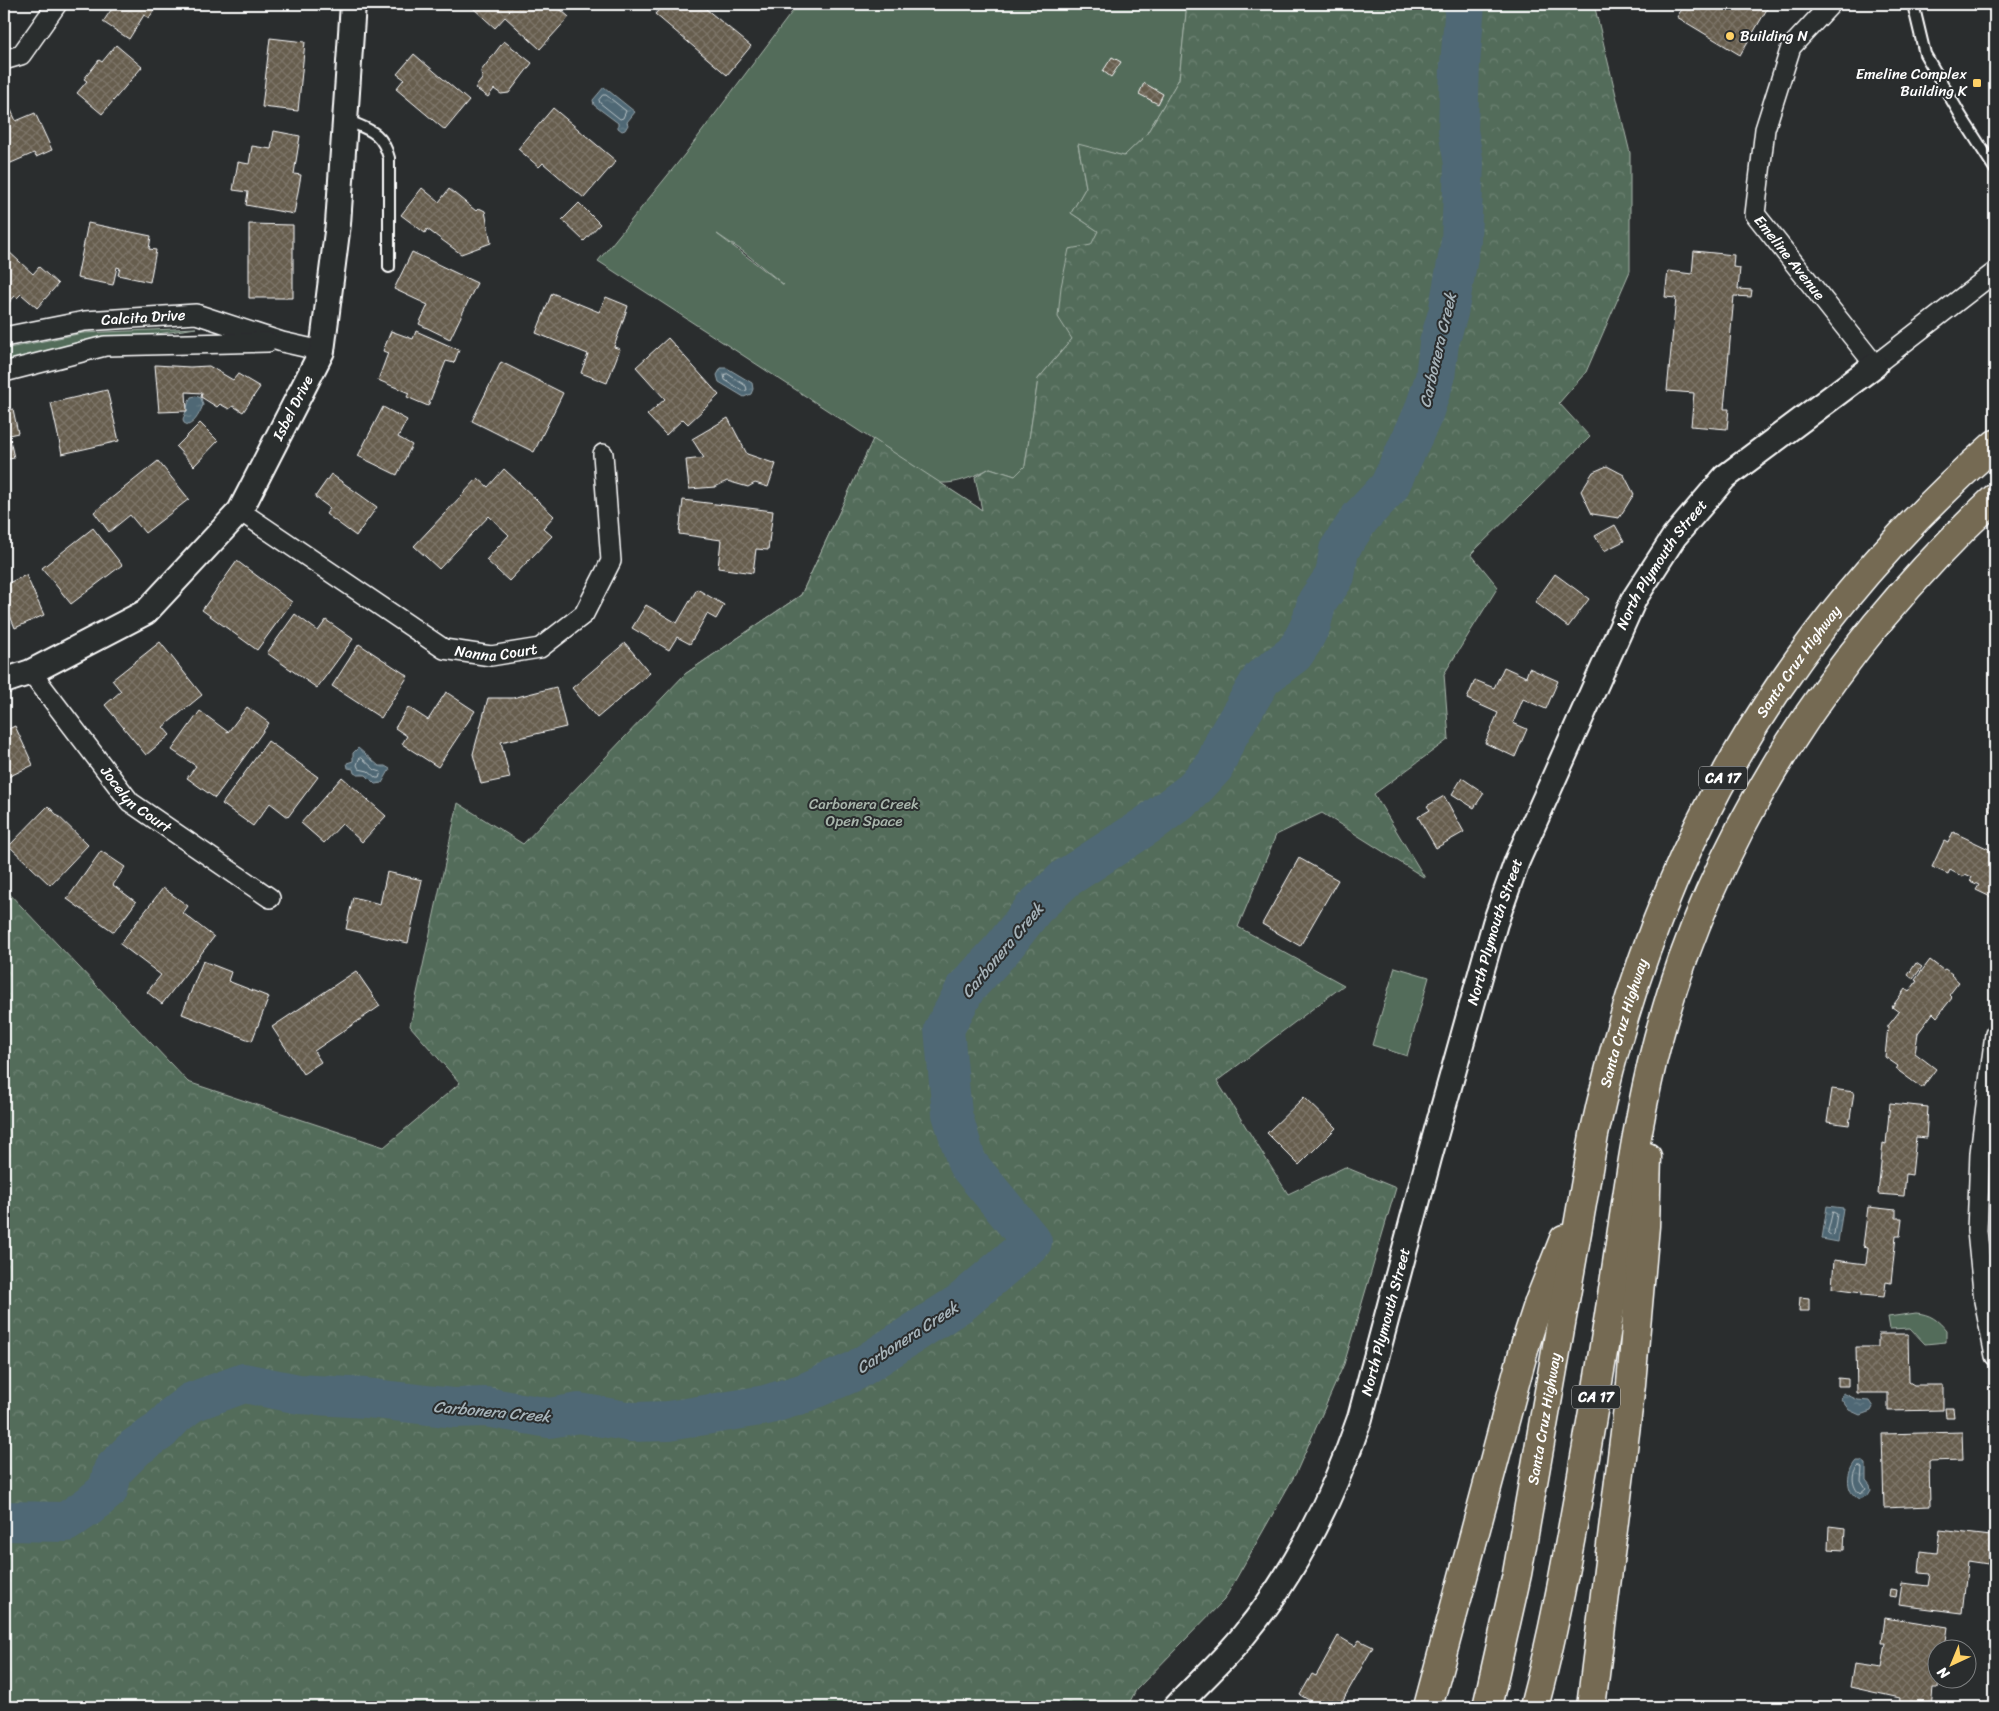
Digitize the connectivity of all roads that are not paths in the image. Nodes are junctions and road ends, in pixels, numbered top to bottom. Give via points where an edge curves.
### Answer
1 (57, 4) edge
2 (353, 4) edge
3 (1831, 4) edge
4 (1913, 4) edge
5 (4, 60) edge
6 (345, 120) junction
7 (1995, 169) edge
8 (389, 267) dead end
9 (1995, 272) edge
10 (4, 337) edge
11 (282, 342) junction
12 (322, 351) junction
13 (1875, 364) junction
14 (4, 372) edge
15 (1995, 444) edge
16 (603, 454) dead end
17 (1995, 498) edge
18 (240, 511) junction
19 (31, 672) junction
20 (4, 681) edge
21 (270, 898) dead end
22 (1995, 1034) edge
23 (1647, 1085) junction
24 (1585, 1186) junction
25 (1995, 1356) edge
26 (1176, 1707) edge
27 (1428, 1707) edge
28 (1487, 1707) edge
29 (1534, 1707) edge
30 (1591, 1707) edge

1 - 5 street via 21,55
2 - 6 street, Isbel Drive
3 - 13 street, Emeline Avenue via 1791,47 1765,129 1755,214
4 - 7 lane via 1925,54
6 - 8 lane via 376,132 386,145 389,158
6 - 12 street, Isbel Drive via 338,224
9 - 13 street, North Plymouth Street
10 - 11 street, Calcita Drive via 85,321 196,314
11 - 12 street, Calcita Drive
11 - 14 street, Calcita Drive via 105,346
12 - 18 street, Isbel Drive
13 - 26 street, North Plymouth Street via 1725,477 1674,537 1634,599 1517,861 1495,923 1360,1418 1343,1465 1313,1532 1270,1602 1224,1658
15 - 24 highway, Santa Cruz Highway / CA 17 via 1902,532 1838,605 1779,686 1727,769 1682,859 1645,949 1604,1089
16 - 18 street, Nanna Court via 612,561 584,614 540,648 491,656 444,649
17 - 23 highway, CA 17 via 1936,555 1874,626 1817,701 1767,780 1724,863 1688,949 1672,993
18 - 19 street, Isbel Drive via 146,612
19 - 20 street, Isbel Drive
19 - 21 street, Jocelyn Court via 130,802
22 - 25 street via 1980,1153 1977,1231 1984,1301
23 - 29 highway, CA 17 via 1568,1553
23 - 30 highway via 1647,1193 1642,1265 1631,1384
24 - 27 highway via 1526,1342
24 - 28 highway, Santa Cruz Highway / CA 17 via 1517,1574

